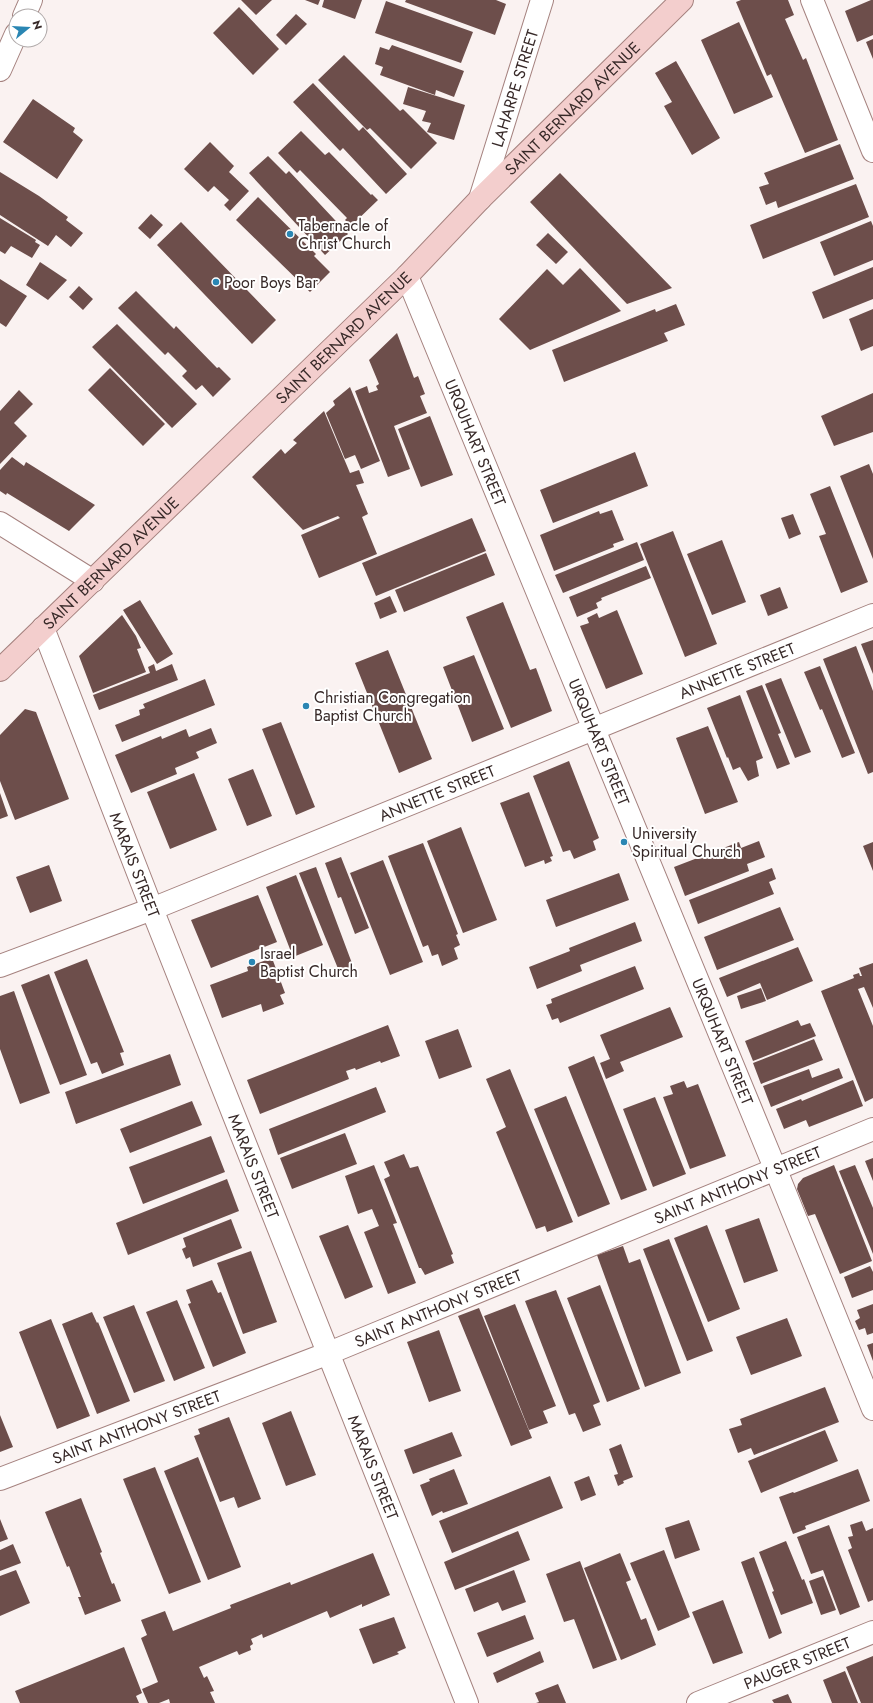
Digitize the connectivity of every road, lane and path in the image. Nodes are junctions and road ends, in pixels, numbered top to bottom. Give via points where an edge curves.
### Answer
1 (542, 0) edge
2 (682, 0) edge
3 (812, 0) edge
4 (10, 48) edge
5 (0, 70) edge
6 (873, 151) edge
7 (480, 199) junction
8 (407, 276) junction
9 (0, 523) edge
10 (93, 581) junction
11 (873, 615) edge
12 (42, 628) junction
13 (0, 670) edge
14 (594, 730) junction
15 (152, 909) junction
16 (0, 966) edge
17 (873, 1129) edge
18 (775, 1168) junction
19 (329, 1353) junction
20 (873, 1409) edge
21 (0, 1480) edge
22 (873, 1632) edge
23 (467, 1703) edge
24 (698, 1703) edge

1 - 7 street, LAHARPE STREET
2 - 7 street, SAINT BERNARD AVENUE
3 - 6 street
4 - 5 street
7 - 8 street, SAINT BERNARD AVENUE
8 - 10 street, SAINT BERNARD AVENUE
8 - 14 street, URQUHART STREET
9 - 10 street
10 - 12 street, SAINT BERNARD AVENUE
11 - 14 street, ANNETTE STREET
12 - 13 street, SAINT BERNARD AVENUE
12 - 15 street, MARAIS STREET
14 - 15 street, ANNETTE STREET
14 - 18 street, URQUHART STREET
15 - 16 street, ANNETTE STREET
15 - 19 street, MARAIS STREET
17 - 18 street, SAINT ANTHONY STREET
18 - 19 street, SAINT ANTHONY STREET
18 - 20 street, URQUHART STREET
19 - 21 street, SAINT ANTHONY STREET
19 - 23 street, MARAIS STREET
22 - 24 street, PAUGER STREET

